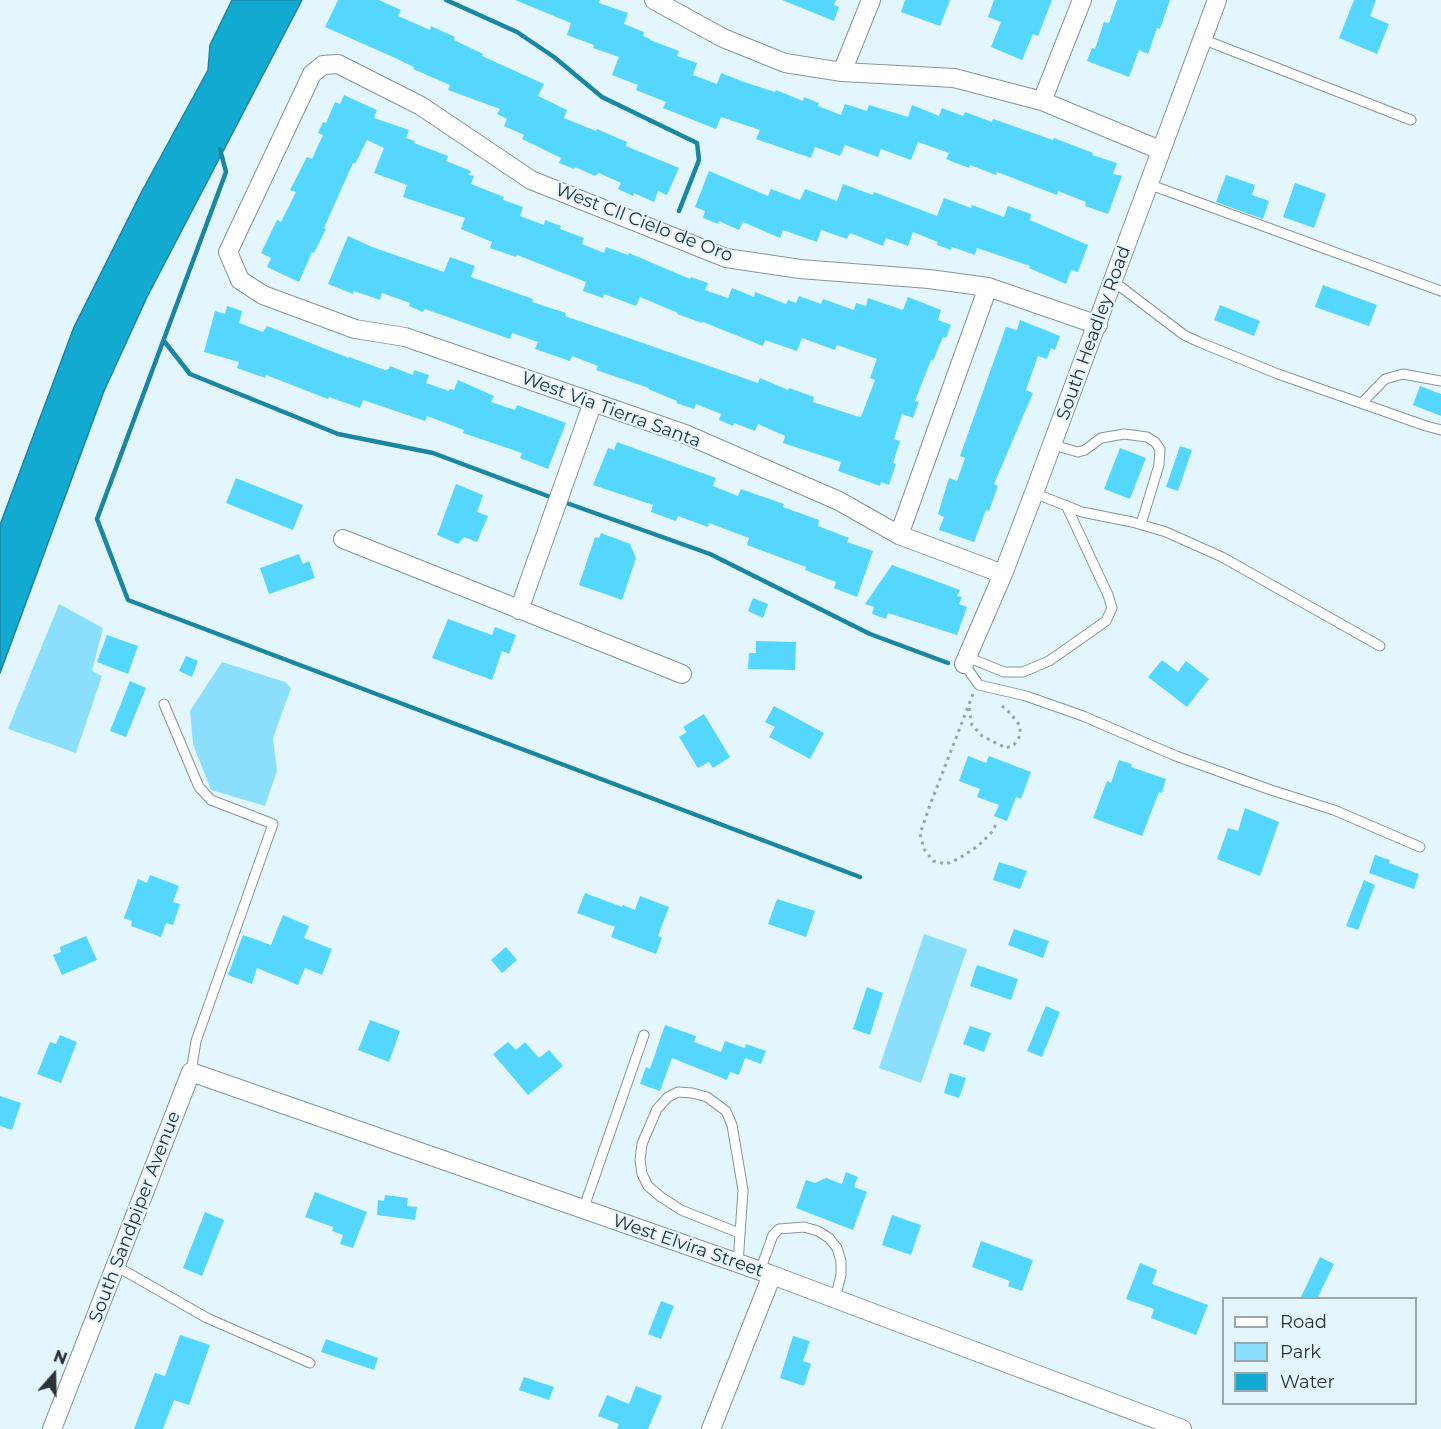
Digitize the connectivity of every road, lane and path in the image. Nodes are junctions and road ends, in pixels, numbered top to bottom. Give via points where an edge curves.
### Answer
1 (870, 0) edge
2 (1082, 0) edge
3 (1217, 0) edge
4 (657, 1) edge
5 (1202, 39) junction
6 (842, 72) junction
7 (1042, 102) junction
8 (1411, 120) dead end
9 (1160, 150) junction
10 (1148, 184) junction
11 (228, 252) joint
12 (1113, 281) junction
13 (988, 287) junction
14 (1441, 291) edge
15 (1098, 325) junction
16 (1441, 381) edge
17 (593, 402) junction
18 (1362, 403) junction
19 (1441, 430) edge
20 (1053, 445) junction
21 (1034, 493) junction
22 (1065, 505) junction
23 (1141, 524) junction
24 (899, 535) junction
25 (343, 539) dead end
26 (1003, 574) junction
27 (519, 610) junction
28 (1380, 646) dead end
29 (966, 661) junction
30 (682, 674) dead end
31 (976, 681) junction
32 (986, 687) junction
33 (164, 704) dead end
34 (969, 706) junction
35 (997, 823) dead end
36 (1420, 847) dead end
37 (644, 1035) dead end
38 (191, 1072) junction
39 (583, 1210) junction
40 (739, 1233) junction
41 (738, 1264) junction
42 (116, 1266) junction
43 (766, 1273) junction
44 (835, 1299) junction
45 (310, 1363) dead end
46 (52, 1429) edge
47 (711, 1429) edge
48 (1182, 1429) edge

1 - 6 street
2 - 7 street
3 - 5 street, South Headley Road
4 - 6 street via 723,38 785,63
5 - 8 lane
5 - 9 street, South Headley Road
6 - 7 street via 954,78
7 - 9 street
9 - 10 street, South Headley Road
10 - 12 street, South Headley Road
10 - 14 lane
11 - 13 street, West Cll Cielo de Oro via 312,74 323,65 338,64 421,106 531,180 726,258
11 - 17 street, West Via Tierra Santa via 240,280 263,295 355,329 405,337
12 - 15 street, South Headley Road
12 - 18 lane via 1184,335
13 - 15 street, West Cll Cielo de Oro
13 - 24 street
15 - 20 street, South Headley Road
16 - 18 lane via 1403,374 1385,379
17 - 24 street, West Via Tierra Santa via 685,434 839,501
17 - 27 street
18 - 19 lane
20 - 21 street, South Headley Road
20 - 23 lane via 1078,452 1101,438 1124,434 1148,437 1155,442 1160,449 1160,465
21 - 22 lane
21 - 26 street, South Headley Road
22 - 23 lane
22 - 29 lane via 1108,596 1112,608 1106,621 1049,661 1023,672 1004,672
23 - 28 lane via 1222,557
24 - 26 street, West Via Tierra Santa
25 - 27 street
26 - 29 street, South Headley Road
27 - 30 street
29 - 31 lane
31 - 32 lane
31 - 34 path
32 - 34 path via 1020,726 1020,736 1014,745 1006,748 982,736 972,725
32 - 36 lane via 1083,716 1176,756 1334,810
33 - 38 lane via 199,787 211,800 273,824 196,1041
34 - 35 path via 920,834 924,849 933,861 946,864 978,846
37 - 39 lane
38 - 39 street, West Elvira Street
38 - 42 street, South Sandpiper Avenue
39 - 41 street, West Elvira Street
40 - 40 lane via 743,1190 726,1111 707,1097 678,1092 657,1108 642,1144 642,1174 648,1186 681,1210
40 - 41 lane
41 - 43 street, West Elvira Street
42 - 45 lane via 207,1318
42 - 46 street, South Sandpiper Avenue
43 - 44 street, West Elvira Street
43 - 44 lane via 773,1235 779,1229 804,1227 819,1231 837,1248 841,1261
43 - 47 street
44 - 48 street, West Elvira Street

